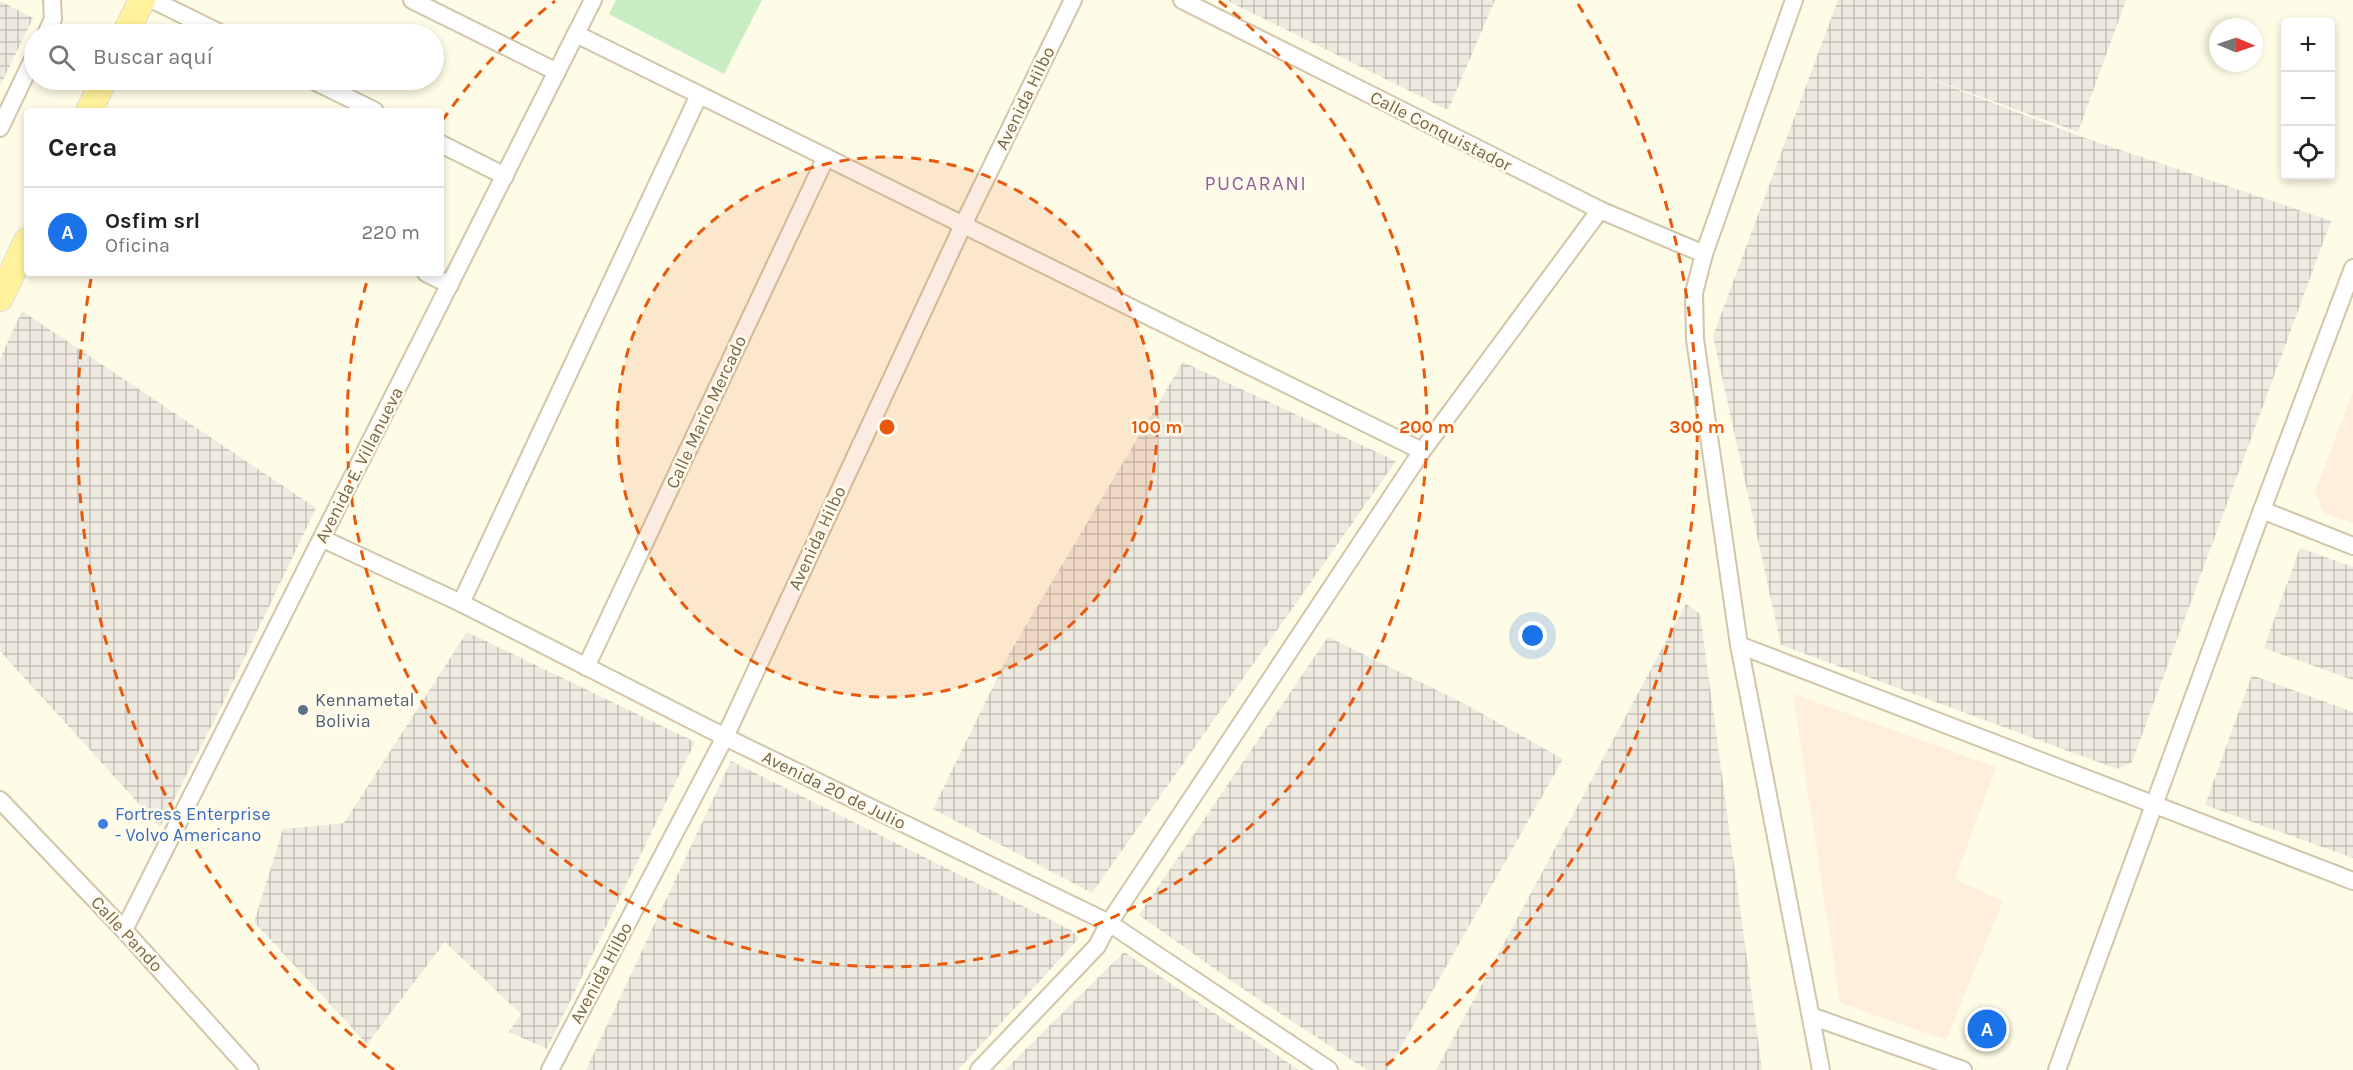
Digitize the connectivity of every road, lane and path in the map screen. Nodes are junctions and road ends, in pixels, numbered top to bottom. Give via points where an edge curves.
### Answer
1 (52, 0) edge
2 (142, 0) edge
3 (153, 0) edge
4 (412, 0) edge
5 (593, 0) edge
6 (1073, 0) edge
7 (1182, 0) edge
8 (1794, 0) edge
9 (51, 24) edge
10 (130, 24) edge
11 (202, 24) edge
12 (576, 34) junction
13 (557, 72) junction
14 (24, 78) edge
15 (99, 90) edge
16 (332, 90) edge
17 (699, 95) junction
18 (91, 108) edge
19 (369, 108) edge
20 (0, 128) edge
21 (444, 146) edge
22 (826, 158) junction
23 (505, 176) junction
24 (1600, 210) junction
25 (963, 225) junction
26 (24, 247) edge
27 (1704, 254) junction
28 (2353, 268) edge
29 (432, 276) edge
30 (450, 285) junction
31 (0, 298) edge
32 (1422, 451) junction
33 (2262, 510) junction
34 (322, 539) junction
35 (2353, 546) edge
36 (461, 603) junction
37 (1739, 645) junction
38 (586, 667) junction
39 (725, 737) junction
40 (0, 800) edge
41 (2154, 806) junction
42 (2353, 881) edge
43 (1109, 923) junction
44 (124, 930) junction
45 (1811, 1016) junction
46 (250, 1070) edge
47 (550, 1070) edge
48 (979, 1070) edge
49 (1329, 1070) edge
50 (1821, 1070) edge
51 (1963, 1070) edge
52 (2057, 1070) edge

1 - 9 street
2 - 10 main road
3 - 11 street
4 - 13 street
5 - 12 street, Avenida E. Villanueva
6 - 25 street, Avenida Hilbo
7 - 24 street, Calle Conquistador
8 - 27 street
12 - 13 street, Avenida E. Villanueva
12 - 17 street
13 - 23 street, Avenida E. Villanueva
14 - 20 street
15 - 18 main road
16 - 19 street
17 - 22 street
17 - 36 street
21 - 23 street
22 - 25 street
22 - 38 street, Calle Mario Mercado
23 - 30 street, Avenida E. Villanueva
24 - 27 street, Calle Conquistador
24 - 32 street
25 - 32 street
25 - 39 street, Avenida Hilbo
26 - 31 main road
27 - 37 street via 1694,292 1695,339
28 - 33 street
29 - 30 street
30 - 34 street, Avenida E. Villanueva
32 - 43 street
33 - 35 street
33 - 41 street
34 - 36 street, Avenida 20 de Julio
34 - 44 street, Avenida E. Villanueva
36 - 38 street, Avenida 20 de Julio
37 - 41 street
37 - 45 street
38 - 39 street, Avenida 20 de Julio
39 - 43 street, Avenida 20 de Julio
39 - 47 street, Avenida Hilbo
40 - 44 street, Calle Pando
41 - 42 street
41 - 52 street
43 - 48 street via 1097,946
43 - 49 street, Avenida 20 de Julio
44 - 46 street, Calle Pando
45 - 50 street
45 - 51 street

